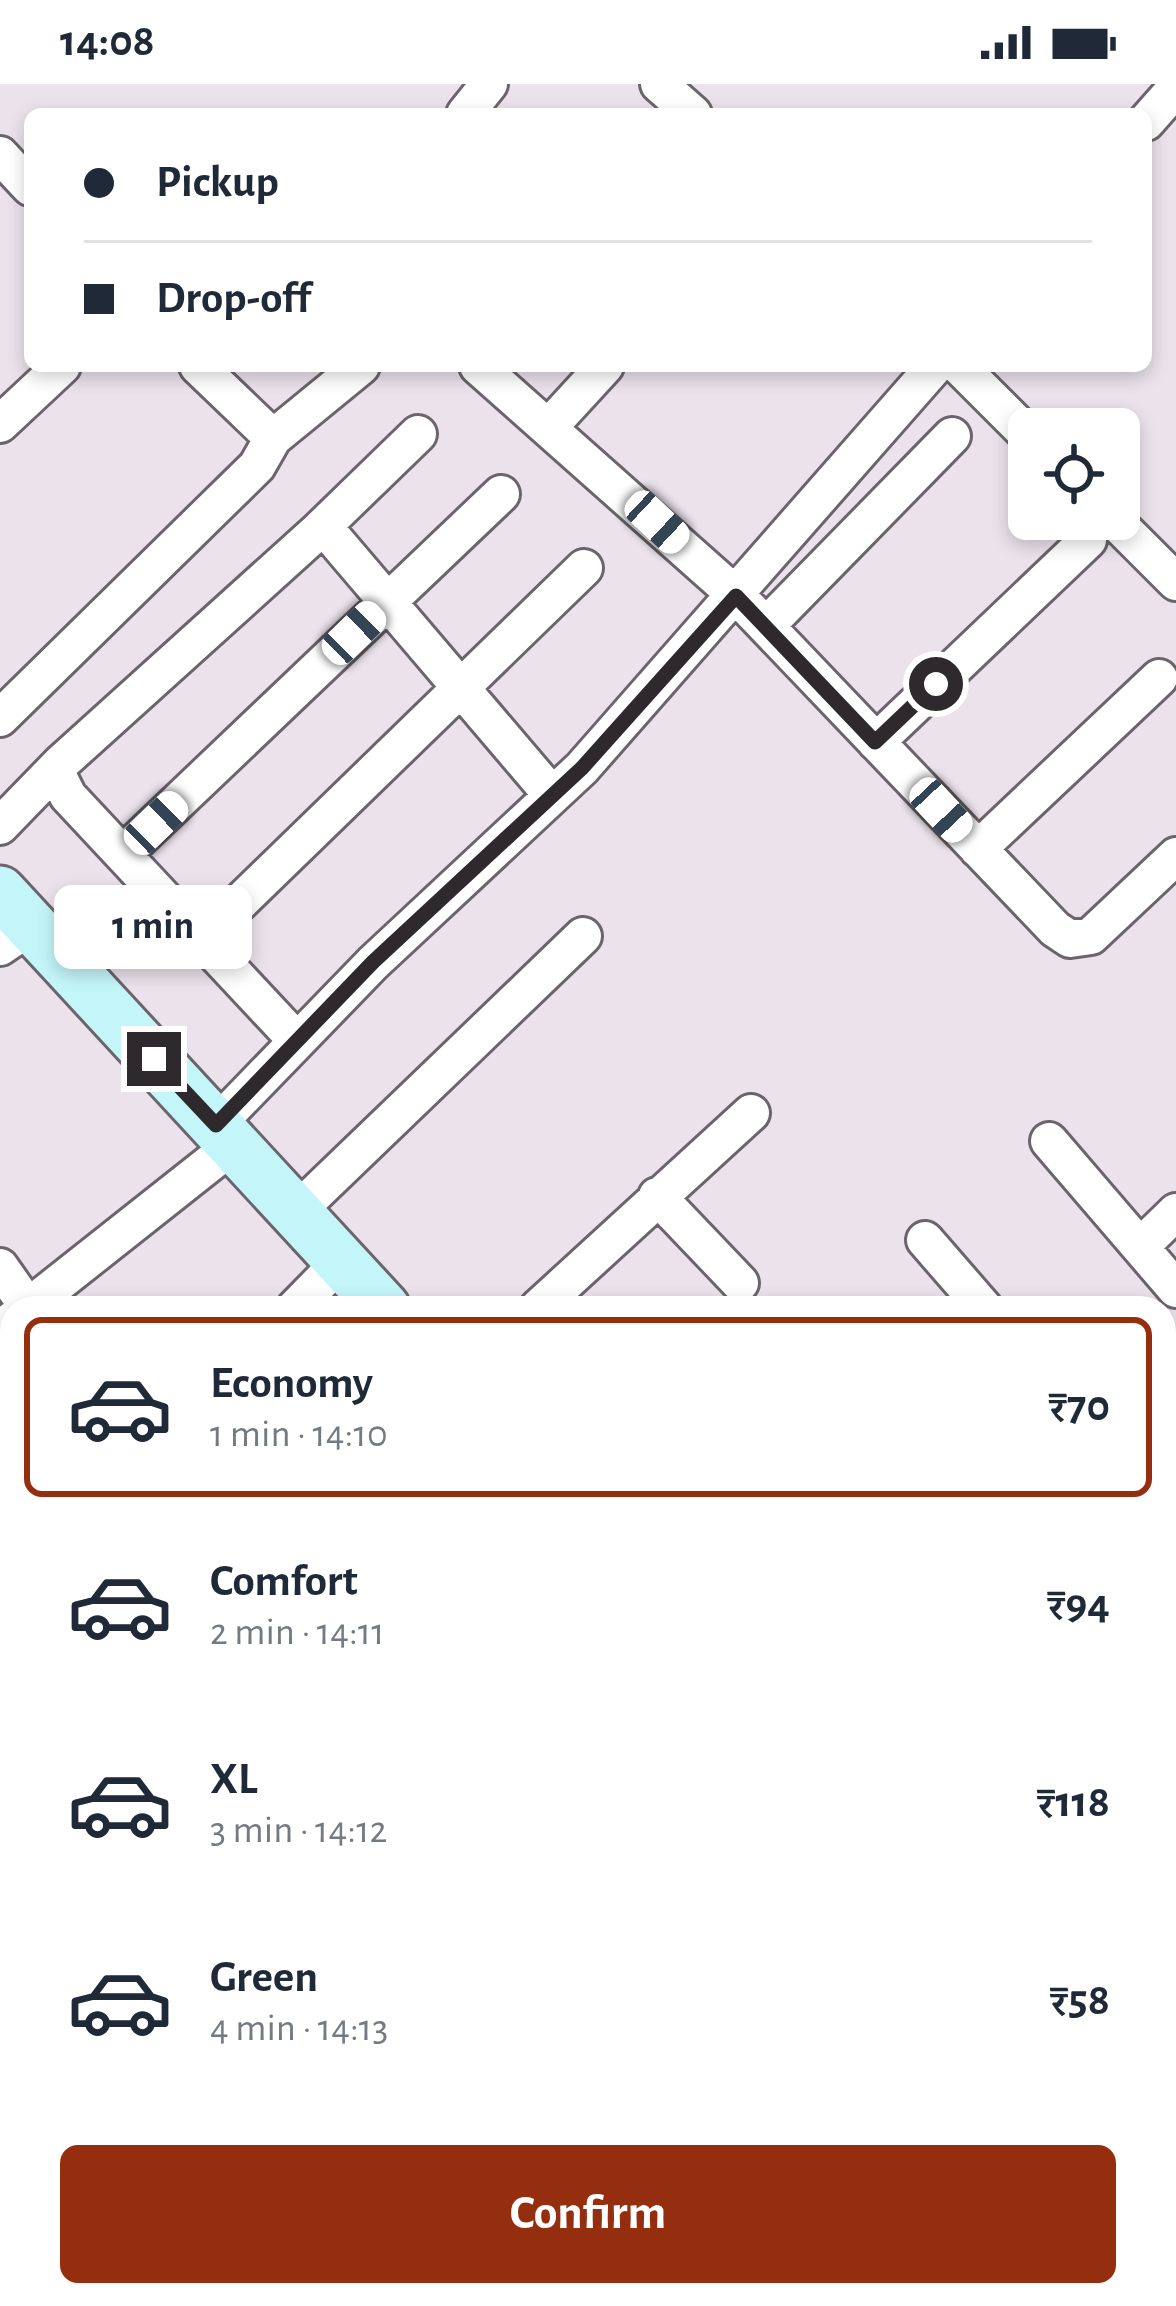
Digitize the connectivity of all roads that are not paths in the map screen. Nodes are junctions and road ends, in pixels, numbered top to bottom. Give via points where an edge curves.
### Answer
1 (489, 84) edge
2 (658, 84) edge
3 (1176, 88) edge
4 (470, 108) edge
5 (686, 108) edge
6 (1152, 115) edge
7 (0, 155) edge
8 (24, 181) edge
9 (56, 372) edge
10 (204, 372) edge
11 (354, 372) edge
12 (485, 372) edge
13 (599, 372) edge
14 (930, 372) edge
15 (965, 372) edge
16 (1008, 415) edge
17 (0, 424) edge
18 (548, 428) junction
19 (418, 434) dead end
20 (952, 436) dead end
21 (273, 438) junction
22 (500, 494) dead end
23 (319, 530) junction
24 (1089, 540) edge
25 (1115, 540) edge
26 (584, 568) dead end
27 (1176, 582) edge
28 (736, 596) junction
29 (387, 601) junction
30 (766, 626) junction
31 (1159, 678) dead end
32 (460, 687) junction
33 (0, 718) edge
34 (875, 742) junction
35 (56, 772) junction
36 (552, 795) junction
37 (0, 826) edge
38 (978, 849) junction
39 (123, 854) junction
40 (1176, 856) edge
41 (10, 921) edge
42 (583, 936) dead end
43 (202, 939) junction
44 (297, 1041) junction
45 (751, 1113) dead end
46 (224, 1135) junction
47 (1048, 1141) dead end
48 (657, 1196) junction
49 (296, 1212) junction
50 (1176, 1212) edge
51 (926, 1240) dead end
52 (1140, 1247) junction
53 (341, 1262) junction
54 (0, 1267) edge
55 (740, 1283) dead end
56 (1176, 1289) edge
57 (20, 1296) edge
58 (42, 1296) edge
59 (307, 1296) edge
60 (373, 1296) edge
61 (551, 1296) edge
62 (974, 1296) edge

1 - 4 street
2 - 5 street
3 - 6 street
7 - 8 street
9 - 17 street
10 - 21 street
11 - 21 street
12 - 18 street
13 - 18 street
14 - 28 street
15 - 16 street
18 - 28 street
19 - 23 street
20 - 30 street
21 - 33 street via 256,466
22 - 29 street
23 - 29 street
23 - 35 street
24 - 34 street
25 - 27 street
26 - 32 street
28 - 30 street
28 - 36 street
29 - 32 street
29 - 39 street
30 - 34 street
31 - 38 street
32 - 36 street
32 - 43 street
34 - 38 street
35 - 37 street
35 - 39 street
36 - 44 street
38 - 40 street via 1070,939 1091,936
39 - 43 street
41 - 46 street
42 - 49 street
43 - 44 street
44 - 46 street
45 - 48 street
46 - 49 street
46 - 58 street
47 - 52 street
48 - 55 street
48 - 61 street
49 - 53 street
50 - 52 street
51 - 62 street
52 - 56 street
53 - 59 street
53 - 60 street
54 - 57 street

